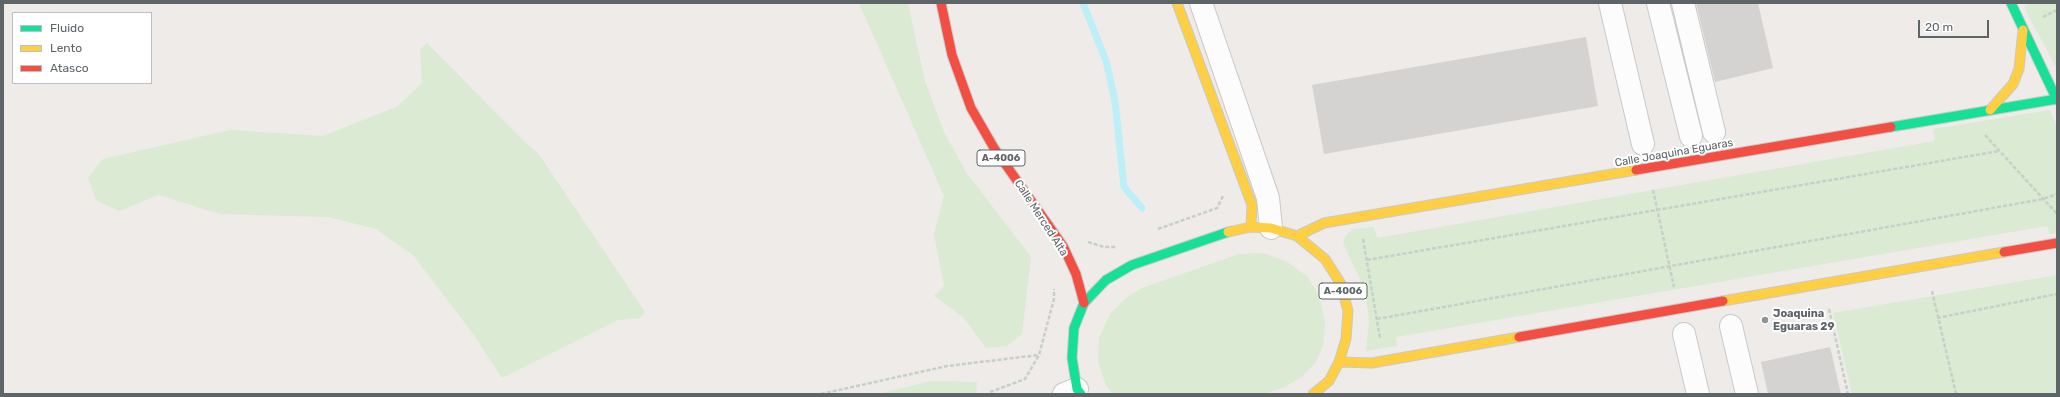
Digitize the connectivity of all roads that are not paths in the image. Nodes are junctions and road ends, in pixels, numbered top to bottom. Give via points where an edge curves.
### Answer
1 (941, 3) edge
2 (1177, 3) edge
3 (1201, 3) edge
4 (1610, 3) edge
5 (1658, 3) edge
6 (1683, 3) edge
7 (2011, 3) edge
8 (2023, 27) junction
9 (2057, 99) edge
10 (1990, 110) junction
11 (1714, 132) dead end
12 (1690, 136) dead end
13 (1642, 144) dead end
14 (1261, 227) junction
15 (1297, 236) junction
16 (2057, 243) edge
17 (1084, 303) junction
18 (1731, 326) dead end
19 (1684, 334) dead end
20 (1339, 362) junction
21 (1329, 381) junction
22 (1074, 392) edge
23 (1313, 394) edge
24 (1330, 394) edge
25 (1698, 394) edge
26 (1747, 394) edge

1 - 17 main road, Calle Merced Alta / A-4006 via 952,56 971,108 994,148 1063,246 1076,274
2 - 14 main road
3 - 14 street via 1268,198
4 - 13 street
5 - 12 street
6 - 11 street
7 - 8 main road
8 - 9 main road
8 - 10 main road via 2019,69 2013,84
9 - 10 main road, Calle Joaquina Eguaras
10 - 15 main road, Calle Joaquina Eguaras via 1324,223
14 - 15 main road, A-4006
14 - 17 main road via 1224,233 1132,265 1106,280
15 - 20 main road, A-4006 via 1325,259 1341,284 1348,311 1346,339
16 - 20 main road via 1372,363
17 - 22 main road via 1074,328
18 - 26 street
19 - 25 street
20 - 21 main road, A-4006
21 - 23 main road, A-4006
21 - 24 main road

